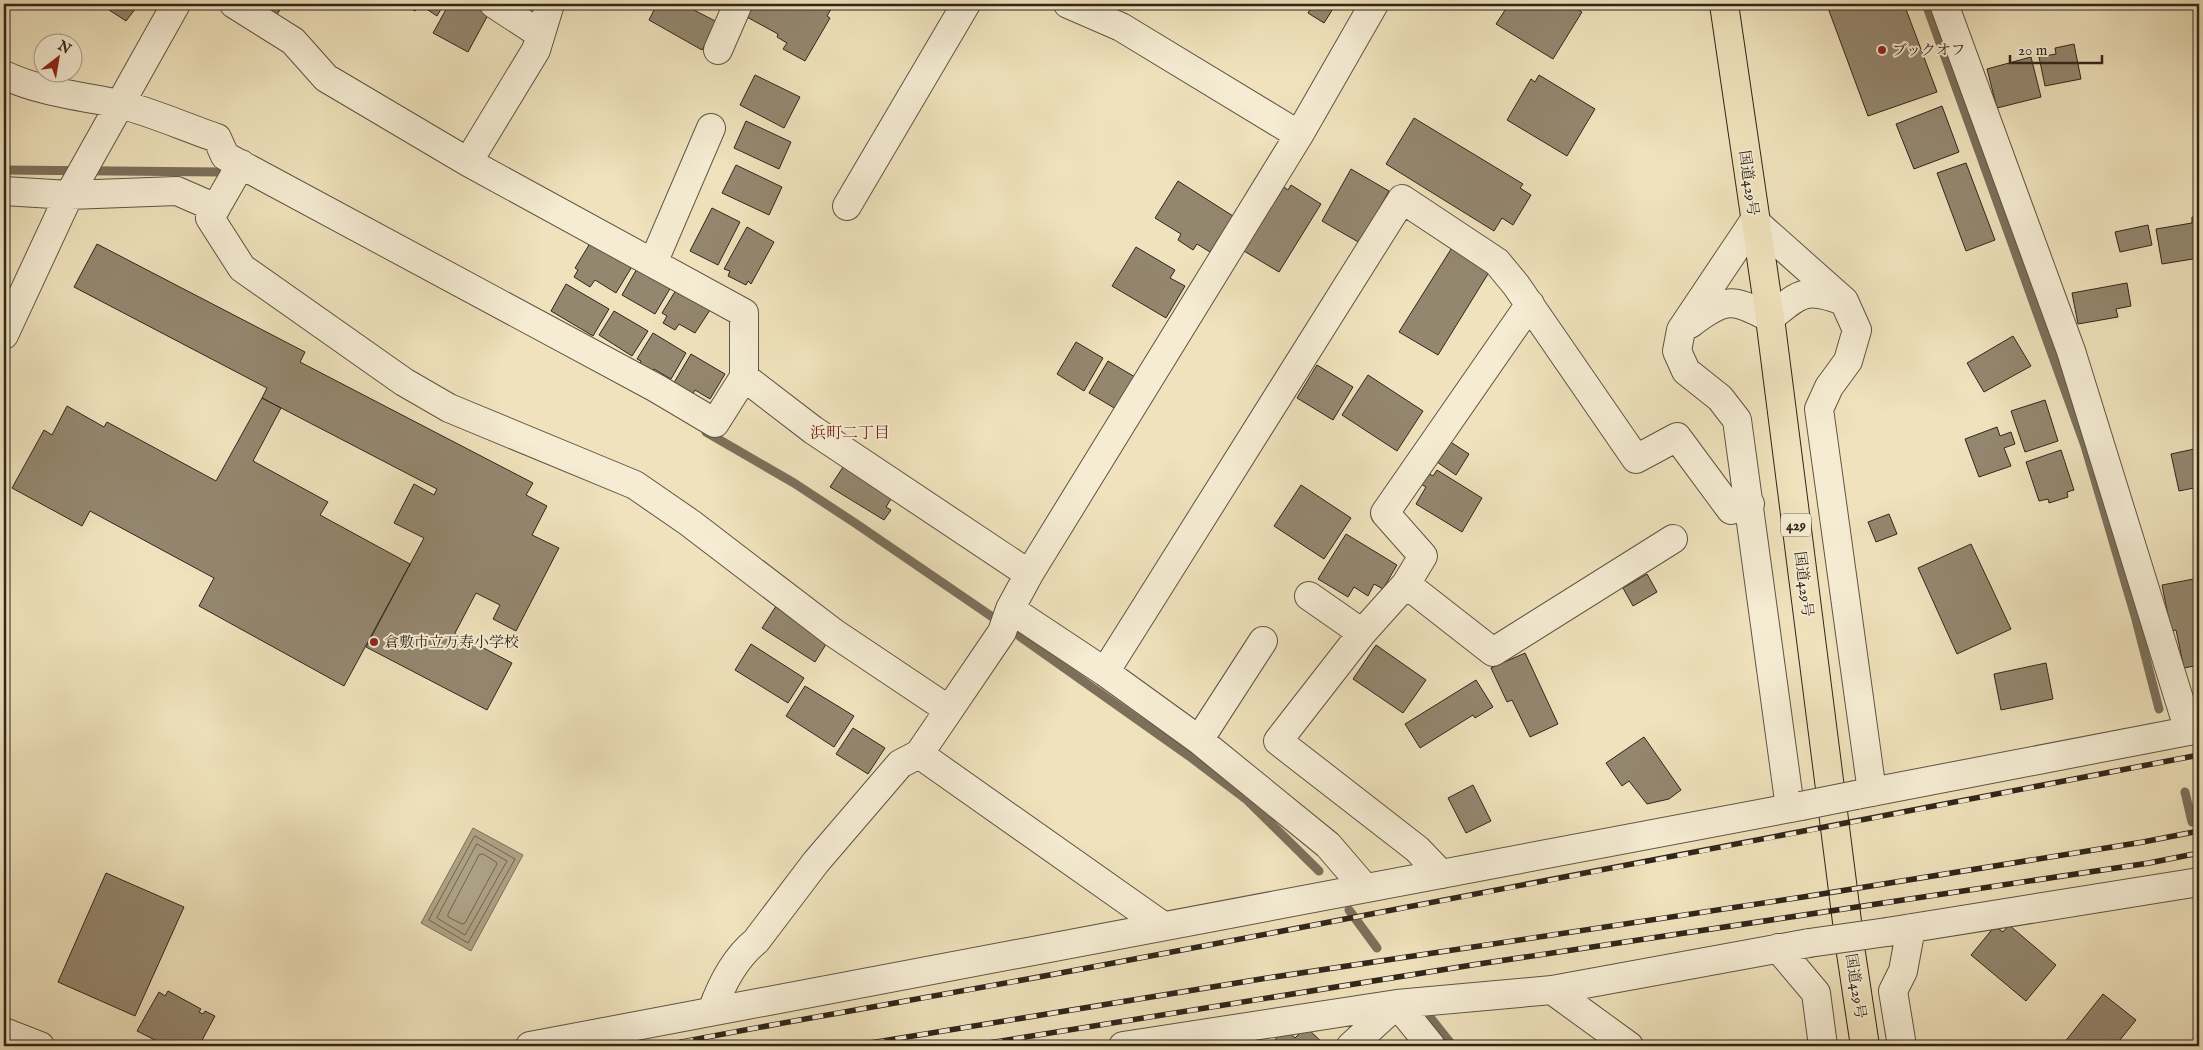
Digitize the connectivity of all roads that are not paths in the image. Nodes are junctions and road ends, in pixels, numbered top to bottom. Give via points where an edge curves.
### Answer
1 (176, 4) edge
2 (234, 4) edge
3 (494, 4) edge
4 (550, 4) edge
5 (738, 4) edge
6 (966, 4) edge
7 (1068, 4) edge
8 (1374, 4) edge
9 (1724, 4) edge
10 (1944, 4) edge
11 (540, 34) junction
12 (718, 50) dead end
13 (4, 75) edge
14 (121, 105) junction
15 (711, 128) dead end
16 (1299, 135) junction
17 (468, 162) junction
18 (236, 172) junction
19 (79, 179) junction
20 (4, 191) edge
21 (847, 206) dead end
22 (216, 208) junction
23 (1754, 221) junction
24 (653, 263) junction
25 (1844, 301) junction
26 (1530, 304) junction
27 (1770, 318) junction
28 (1681, 330) junction
29 (4, 334) edge
30 (744, 377) junction
31 (1750, 504) junction
32 (1673, 538) dead end
33 (1029, 574) junction
34 (1406, 584) junction
35 (1309, 596) dead end
36 (1007, 620) junction
37 (1362, 633) junction
38 (1263, 641) dead end
39 (1105, 672) junction
40 (949, 710) junction
41 (2194, 730) edge
42 (1199, 740) junction
43 (919, 754) junction
44 (1864, 793) junction
45 (1796, 807) junction
46 (1441, 874) junction
47 (2199, 882) edge
48 (1365, 888) junction
49 (1163, 926) junction
50 (1899, 930) junction
51 (1778, 948) junction
52 (1552, 990) junction
53 (1397, 1004) junction
54 (712, 1012) junction
55 (4, 1032) edge
56 (40, 1046) edge
57 (530, 1046) edge
58 (1122, 1046) edge
59 (1351, 1046) edge
60 (1431, 1046) edge
61 (1629, 1046) edge
62 (1823, 1046) edge
63 (1865, 1046) edge
64 (1902, 1046) edge

1 - 14 street
2 - 17 street via 293,42 326,78
3 - 11 street
4 - 11 street
5 - 12 street
6 - 21 street
7 - 16 street via 1121,27
8 - 16 street
9 - 23 highway, 国道429号 / 429
10 - 41 street via 2071,351
11 - 17 street via 536,50
13 - 14 street via 20,83
14 - 18 street via 217,138
14 - 19 street
15 - 24 street
16 - 33 street
17 - 24 street
18 - 22 street
18 - 30 street via 647,383 715,422
19 - 20 street
19 - 22 street via 177,191
19 - 29 street
22 - 40 street via 210,218 242,268 404,382 450,408 634,485 690,523 834,634
23 - 25 street
23 - 27 highway, 国道429号 / 429
23 - 28 street
24 - 30 street via 744,313
25 - 27 street via 1822,293 1804,293
25 - 44 street via 1857,330 1848,361 1829,387 1819,409
26 - 31 street via 1636,458 1677,437 1731,510
26 - 34 street via 1385,513 1423,556
26 - 39 street via 1497,262 1402,198
27 - 28 street via 1744,304 1729,303 1708,310
27 - 63 highway, 国道429号 / 429
28 - 31 street via 1677,351 1686,371 1720,398 1737,420
30 - 33 street via 812,430
31 - 45 street
32 - 34 street via 1493,652
33 - 36 street
34 - 37 street
35 - 37 street
36 - 39 street
36 - 40 street
37 - 46 street via 1278,741 1417,849
38 - 42 street
39 - 42 street
40 - 43 street
41 - 44 street
42 - 48 street via 1328,845
43 - 49 street
43 - 54 street via 900,764 816,862 756,941 743,951 720,989
44 - 45 street, bridge
45 - 46 street
46 - 48 street
47 - 50 street
48 - 49 street
49 - 54 street
50 - 51 street, bridge
50 - 64 street via 1903,971 1893,991
51 - 52 street
51 - 62 street via 1816,993
52 - 53 street
52 - 61 street
53 - 58 street
53 - 59 street
53 - 60 street
54 - 57 street
55 - 56 street

